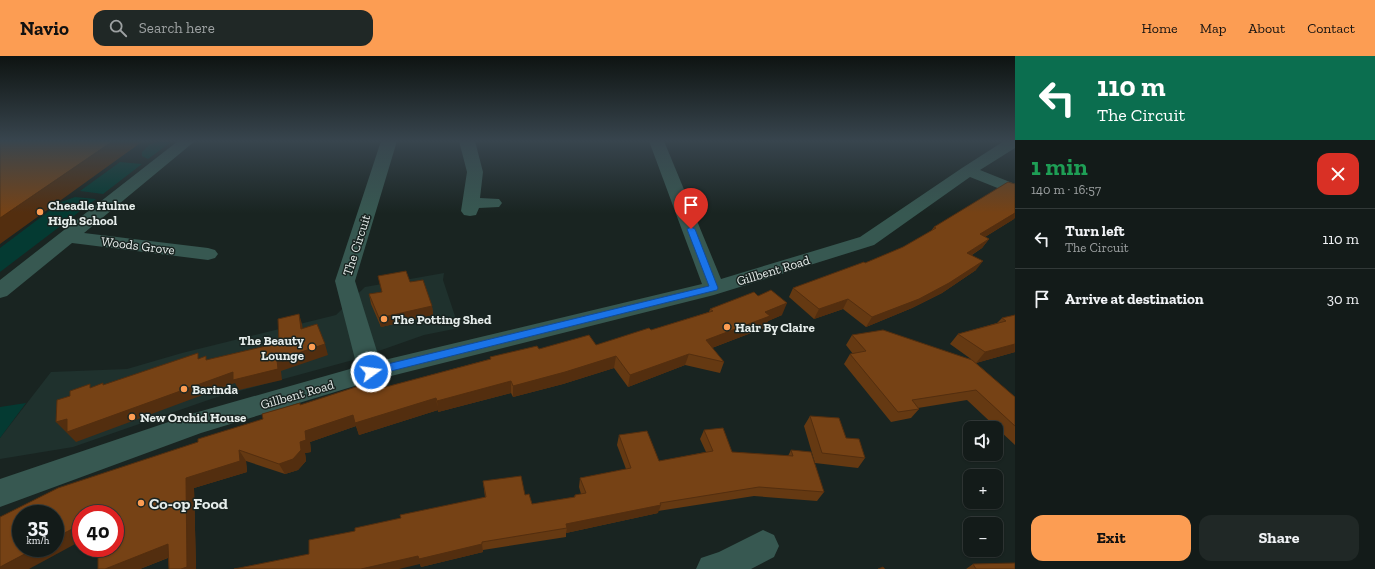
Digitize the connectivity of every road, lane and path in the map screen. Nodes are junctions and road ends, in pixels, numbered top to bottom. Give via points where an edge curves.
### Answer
1 (158, 165) edge
2 (381, 165) edge
3 (473, 165) edge
4 (665, 165) edge
5 (977, 165) edge
6 (968, 171) junction
7 (1015, 190) edge
8 (493, 204) dead end
9 (68, 237) junction
10 (208, 254) dead end
11 (714, 288) junction
12 (0, 291) edge
13 (371, 372) junction
14 (0, 494) edge
15 (763, 546) dead end
16 (712, 569) edge

1 - 9 street
2 - 13 street, The Circuit via 345,281
3 - 8 street via 475,172 470,207
4 - 11 street
5 - 6 street, Gillbent Road
6 - 7 street
6 - 11 street, Gillbent Road via 867,241
9 - 10 street, Woods Grove
9 - 12 street
11 - 13 street, Gillbent Road
13 - 14 street, Gillbent Road via 198,423
15 - 16 street via 722,567

